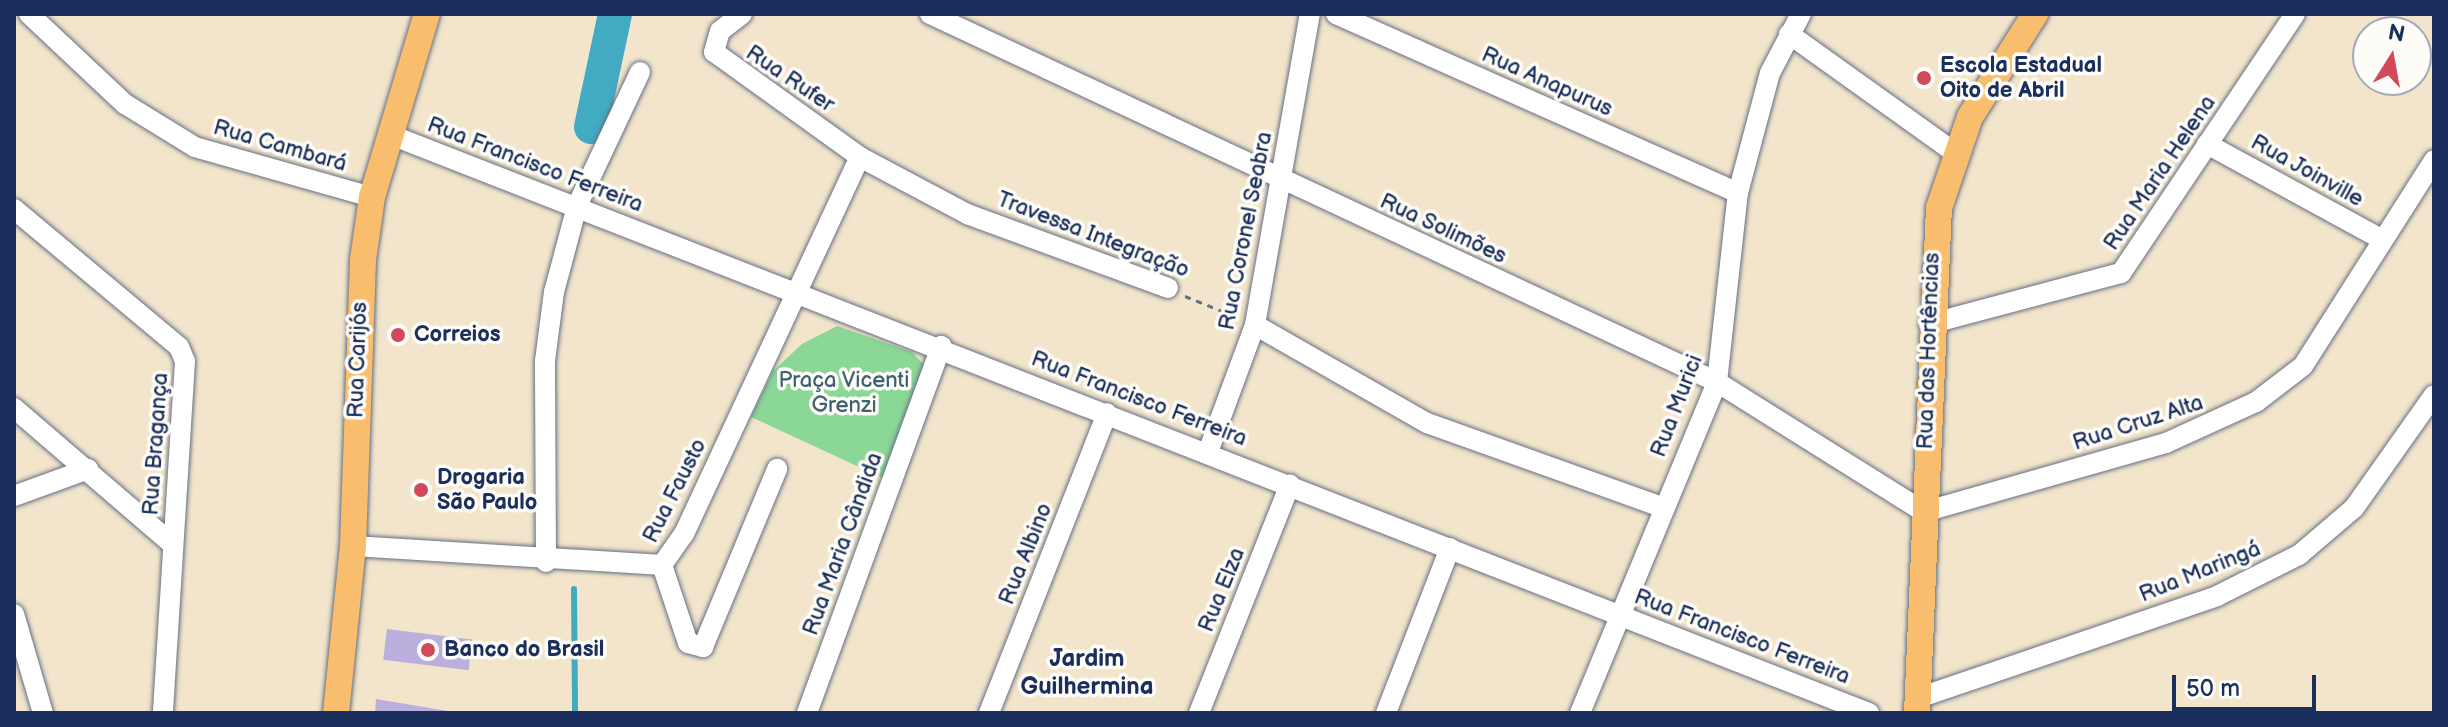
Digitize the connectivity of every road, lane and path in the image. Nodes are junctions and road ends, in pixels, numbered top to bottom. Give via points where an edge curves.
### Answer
1 (29, 14) edge
2 (427, 14) edge
3 (742, 14) edge
4 (930, 14) edge
5 (1310, 14) edge
6 (1336, 14) edge
7 (1801, 14) edge
8 (2035, 14) edge
9 (2295, 14) edge
10 (1789, 34) junction
11 (640, 72) dead end
12 (391, 135) junction
13 (2207, 144) junction
14 (1954, 152) junction
15 (860, 157) junction
16 (2434, 160) edge
17 (1282, 181) junction
18 (1738, 193) junction
19 (372, 197) junction
20 (577, 206) junction
21 (14, 209) edge
22 (2383, 240) junction
23 (1168, 288) joint
24 (797, 292) junction
25 (1929, 324) junction
26 (1255, 325) junction
27 (941, 346) junction
28 (1717, 382) junction
29 (2434, 395) edge
30 (14, 408) edge
31 (1107, 413) junction
32 (1208, 452) junction
33 (88, 469) junction
34 (777, 469) dead end
35 (1290, 484) junction
36 (14, 496) edge
37 (1662, 507) junction
38 (1924, 512) junction
39 (173, 545) junction
40 (353, 546) junction
41 (1450, 548) junction
42 (546, 562) junction
43 (662, 565) junction
44 (14, 614) edge
45 (1618, 614) junction
46 (1918, 705) edge
47 (43, 713) edge
48 (163, 713) edge
49 (336, 713) edge
50 (807, 713) edge
51 (989, 713) edge
52 (1199, 713) edge
53 (1386, 713) edge
54 (1580, 713) edge
55 (1869, 713) edge

1 - 19 street, Rua Cambará via 125,104 195,147
2 - 12 main road, Rua Carijós
3 - 15 street, Rua Rufer via 720,31 714,52
4 - 17 street, Rua Solimões
5 - 17 street, Rua Coronel Seabra
6 - 18 street, Rua Anapurus
7 - 10 street, Rua Murici
8 - 14 main road, Rua das Hortências
9 - 13 street, Rua Maria Helena
10 - 14 street
10 - 18 street, Rua Murici via 1770,73
11 - 20 street
12 - 19 main road, Rua Carijós
12 - 20 street, Rua Francisco Ferreira
13 - 22 street, Rua Joinville
13 - 25 street, Rua Maria Helena via 2121,273
14 - 25 main road, Rua das Hortências via 1933,244
15 - 23 street, Travessa Integração via 967,214
15 - 24 street, Rua Fausto
16 - 22 street, Rua Cruz Alta
17 - 26 street, Rua Coronel Seabra
17 - 28 street, Rua Solimões
18 - 28 street, Rua Murici
19 - 40 main road, Rua Carijós via 357,345
20 - 24 street, Rua Francisco Ferreira
20 - 42 street via 554,292 545,361
21 - 39 street, Rua Bragança via 179,347 185,372
22 - 38 street, Rua Cruz Alta via 2303,366 2256,402 2166,443
23 - 26 path, Travessa Integração
24 - 27 street, Rua Francisco Ferreira
24 - 43 street, Rua Fausto via 684,534
25 - 38 main road, Rua das Hortências
26 - 32 street, Rua Coronel Seabra
26 - 37 street via 1427,423
27 - 31 street, Rua Francisco Ferreira
27 - 50 street, Rua Maria Cândida
28 - 37 street, Rua Murici
28 - 38 street, Rua Solimões
29 - 46 street, Rua Maringá via 2354,508 2299,555 2217,596
30 - 33 street
31 - 32 street, Rua Francisco Ferreira
31 - 51 street, Rua Albino
32 - 35 street, Rua Francisco Ferreira
33 - 36 street
33 - 39 street
34 - 43 street via 703,647 688,643
35 - 41 street, Rua Francisco Ferreira
35 - 52 street, Rua Elza
37 - 45 street, Rua Murici
38 - 46 main road, Rua das Hortências
39 - 48 street, Rua Bragança
40 - 42 street, Rua Fausto
40 - 49 main road, Rua Carijós
41 - 45 street, Rua Francisco Ferreira
41 - 53 street
42 - 43 street, Rua Fausto
44 - 47 street
45 - 54 street, Rua Murici
45 - 55 street, Rua Francisco Ferreira

